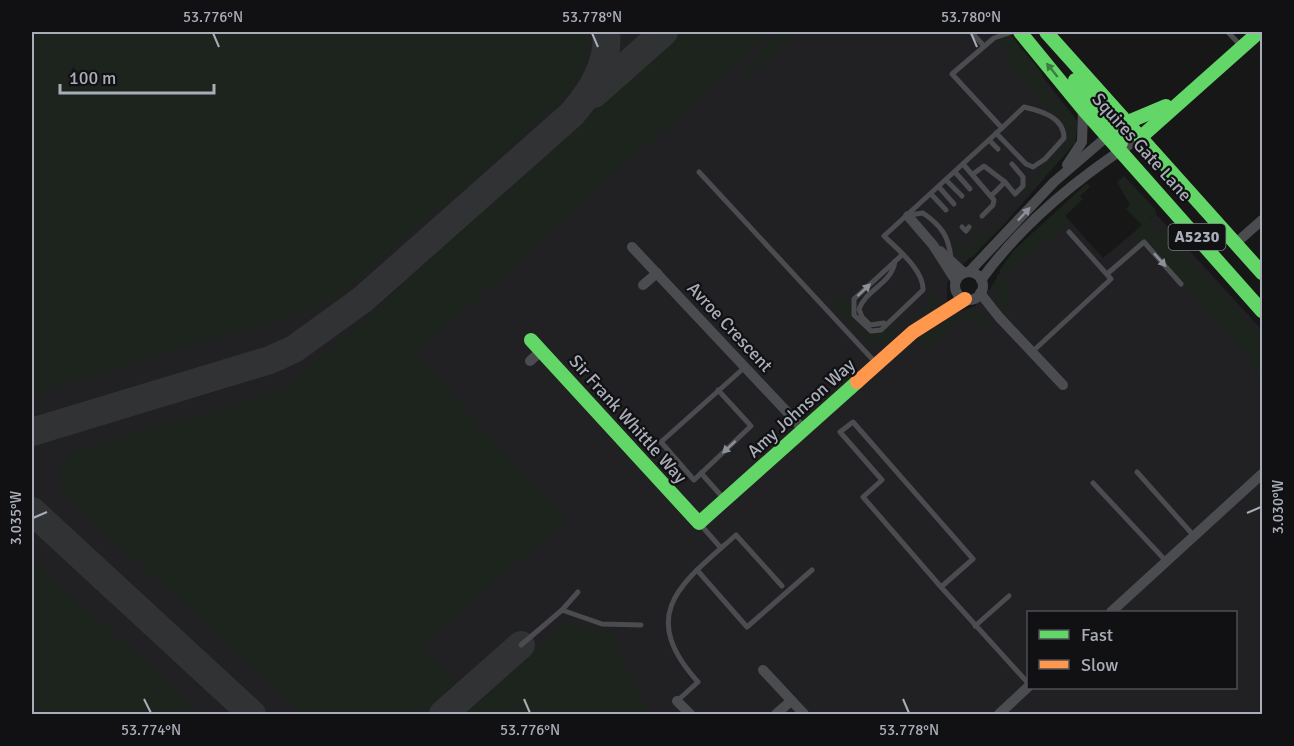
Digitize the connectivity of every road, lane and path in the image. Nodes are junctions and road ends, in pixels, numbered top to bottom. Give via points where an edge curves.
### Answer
1 (971, 32) edge
2 (1021, 32) edge
3 (1046, 32) edge
4 (1228, 32) edge
5 (1259, 32) edge
6 (984, 46) junction
7 (1242, 47) junction
8 (1185, 96) junction
9 (1083, 109) junction
10 (1128, 122) junction
11 (1002, 128) junction
12 (996, 133) junction
13 (1111, 133) junction
14 (989, 140) junction
15 (1130, 144) junction
16 (998, 149) dead end
17 (963, 164) junction
18 (1012, 164) dead end
19 (699, 172) dead end
20 (955, 172) junction
21 (973, 174) junction
22 (946, 180) junction
23 (1005, 182) junction
24 (1054, 182) junction
25 (939, 187) junction
26 (970, 189) dead end
27 (931, 194) junction
28 (992, 195) junction
29 (962, 196) dead end
30 (954, 204) dead end
31 (946, 210) dead end
32 (908, 216) junction
33 (982, 216) dead end
34 (1263, 220) edge
35 (969, 227) dead end
36 (962, 228) dead end
37 (1069, 232) dead end
38 (1236, 243) junction
39 (933, 245) junction
40 (632, 247) dead end
41 (902, 255) junction
42 (951, 259) junction
43 (657, 273) junction
44 (1263, 273) edge
45 (1107, 274) junction
46 (981, 280) junction
47 (1181, 284) dead end
48 (643, 285) dead end
49 (964, 286) junction
50 (980, 292) junction
51 (1263, 310) edge
52 (999, 317) junction
53 (531, 340) dead end
54 (542, 351) junction
55 (1032, 352) junction
56 (530, 361) dead end
57 (876, 363) junction
58 (745, 367) junction
59 (1063, 384) dead end
60 (718, 390) junction
61 (804, 430) junction
62 (1137, 472) dead end
63 (701, 473) junction
64 (1263, 474) edge
65 (1093, 483) dead end
66 (725, 500) junction
67 (699, 523) junction
68 (1195, 537) junction
69 (721, 548) junction
70 (1167, 562) junction
71 (697, 570) junction
72 (812, 570) dead end
73 (782, 586) dead end
74 (941, 587) junction
75 (578, 592) dead end
76 (1009, 596) dead end
77 (562, 610) junction
78 (1112, 611) edge
79 (641, 625) dead end
80 (975, 626) junction
81 (521, 645) dead end
82 (764, 670) dead end
83 (1027, 683) edge
84 (1027, 687) edge
85 (677, 701) joint
86 (791, 701) junction
87 (690, 714) edge
88 (776, 714) edge
89 (804, 714) edge
90 (999, 714) edge

1 - 6 lane
2 - 6 lane via 1004,32
9 -> 2 street, Squires Gate Lane / A5230
2 - 13 street
3 - 10 street, Squires Gate Lane / A5230
4 - 7 lane
5 - 7 street
6 - 11 lane via 952,74
7 - 8 street
8 - 10 street
8 - 15 street
9 - 13 street, Squires Gate Lane / A5230
9 - 24 street, Amy Johnson Way via 1082,142
10 - 13 street, Amy Johnson Way
10 - 15 street, Squires Gate Lane / A5230
11 - 12 lane
11 - 12 lane via 1024,107 1049,114 1063,129 1064,138 1038,166 1026,164
12 - 14 lane
13 - 15 street, Squires Gate Lane / A5230
13 - 24 street, Amy Johnson Way
14 - 16 lane
14 - 17 lane
15 - 38 street, Squires Gate Lane / A5230
15 - 46 street via 1076,181 1008,245
15 - 51 street, Squires Gate Lane / A5230
17 - 20 lane
17 - 21 lane
18 - 23 lane via 1023,177 1023,186 1015,194
19 - 57 lane
20 - 22 lane
20 - 26 lane
21 - 23 lane via 984,166
21 - 28 lane
22 - 25 lane
22 - 29 lane
23 - 28 lane
49 -> 24 street, Amy Johnson Way
25 - 27 lane
25 - 30 lane
27 - 31 lane
27 - 32 lane
28 - 33 lane via 993,205
32 - 39 street
32 - 41 lane via 884,236
32 - 42 lane via 923,213 935,222 949,241
34 - 38 street
35 - 36 lane via 966,231
37 - 45 lane
38 - 44 street, Squires Gate Lane / A5230
39 - 42 street
39 - 49 street
40 - 43 street, Avroe Crescent
41 -> 41 lane via 921,278 923,290 881,330 870,331 854,315 855,299
42 - 49 street
43 - 48 street
43 - 58 street, Avroe Crescent
45 -> 47 lane via 1143,242
45 - 55 lane via 1111,279
46 - 49 street
46 - 50 street
49 - 50 street
49 - 52 street
49 - 57 street, Amy Johnson Way
50 - 52 street
52 - 55 street
53 - 54 street, Sir Frank Whittle Way
54 - 56 street
54 - 67 street, Sir Frank Whittle Way
55 - 59 street
57 - 61 street, Amy Johnson Way
58 - 60 lane
58 - 61 street, Avroe Crescent
60 -> 63 lane via 752,426
60 - 63 lane via 661,442 694,480
61 - 66 street, Amy Johnson Way
62 - 68 lane
63 - 66 lane
64 - 68 street
65 - 70 lane
66 - 67 street, Amy Johnson Way
67 - 69 lane
68 - 70 street
69 - 71 lane
69 - 73 lane via 736,534
70 - 78 street
71 - 72 lane via 747,627
71 - 85 lane via 669,608 672,646 698,682
74 - 74 lane via 973,559 853,422 840,432 882,480 863,497
74 - 80 lane
75 - 77 lane
76 - 80 lane
77 - 79 lane via 602,624
77 - 81 lane
80 - 83 lane
82 - 86 street
84 - 90 street
85 - 87 street
86 - 88 street
86 - 89 street

